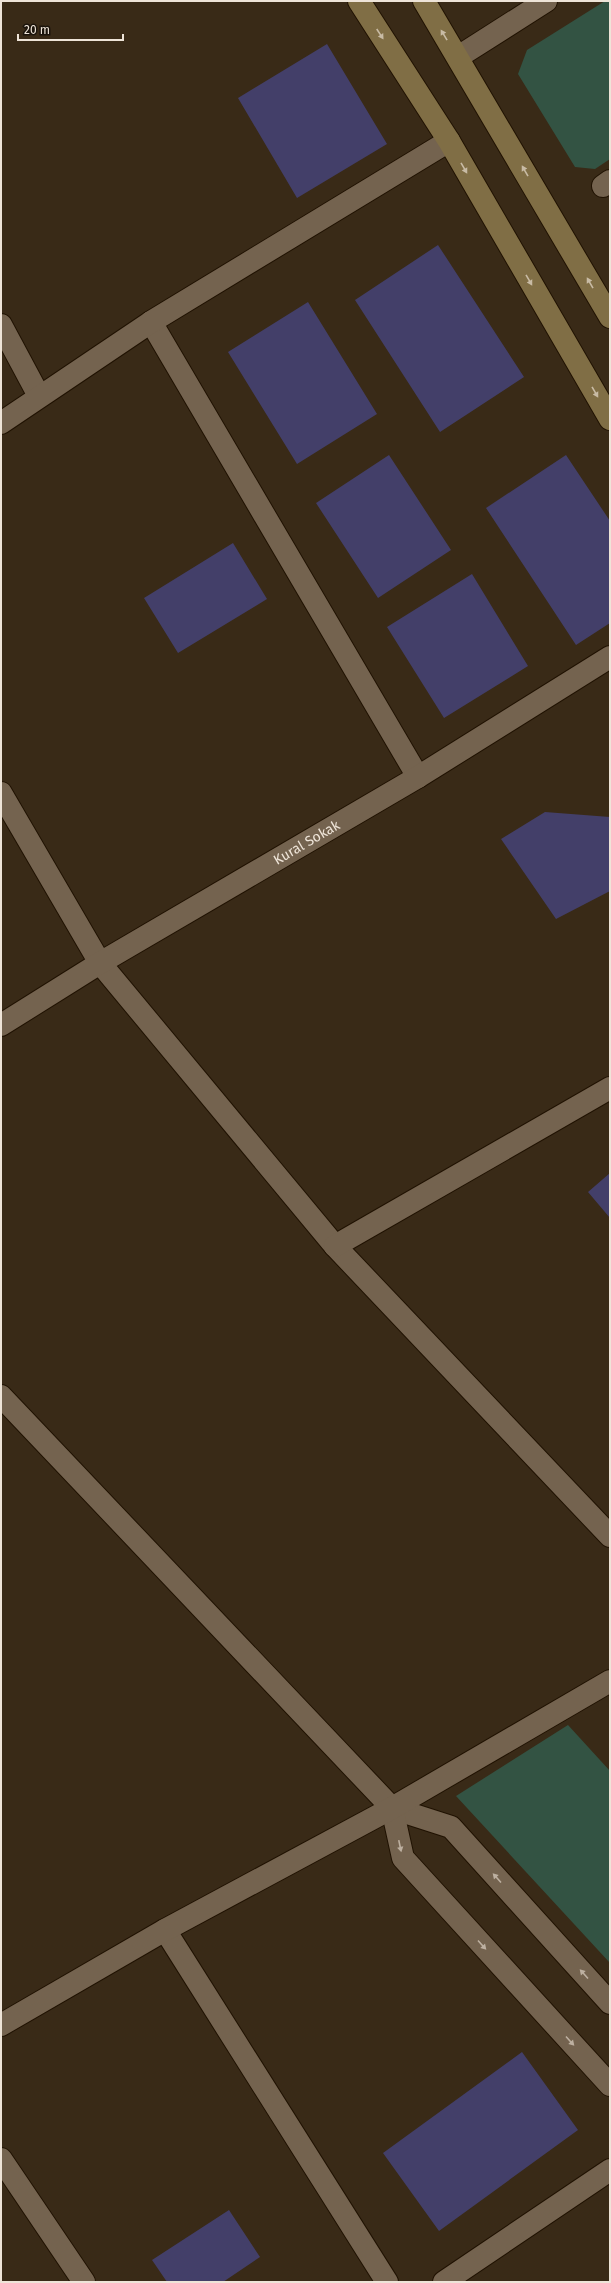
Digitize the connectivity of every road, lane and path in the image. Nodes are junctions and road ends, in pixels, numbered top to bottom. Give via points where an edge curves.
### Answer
1 (359, 1) edge
2 (424, 1) edge
3 (546, 1) edge
4 (458, 57) junction
5 (449, 141) junction
6 (610, 317) edge
7 (151, 322) junction
8 (1, 325) edge
9 (39, 396) junction
10 (610, 419) edge
11 (1, 423) edge
12 (610, 657) edge
13 (418, 777) junction
14 (1, 793) edge
15 (100, 964) junction
16 (1, 1025) edge
17 (610, 1088) edge
18 (335, 1246) junction
19 (1, 1396) edge
20 (610, 1536) edge
21 (610, 1681) edge
22 (392, 1808) junction
23 (165, 1930) junction
24 (610, 2003) edge
25 (1, 2025) edge
26 (610, 2085) edge
27 (1, 2159) edge
28 (610, 2170) edge
29 (84, 2282) edge
30 (387, 2282) edge
31 (444, 2282) edge

1 -> 5 main road
4 -> 2 main road
3 - 4 street
6 -> 4 main road
5 - 7 street
5 -> 10 main road
7 - 9 street
7 - 13 street
8 - 9 street
9 - 11 street
12 - 13 street, Kural Sokak
13 - 15 street, Kural Sokak
14 - 15 street
15 - 16 street, Kural Sokak
15 - 18 street
17 - 18 street
18 - 20 street
19 - 22 street
21 - 22 street
22 - 23 street
24 -> 22 street via 451,1827
22 -> 26 street via 403,1858
23 - 25 street
23 - 30 street
27 - 29 street
28 - 31 street

